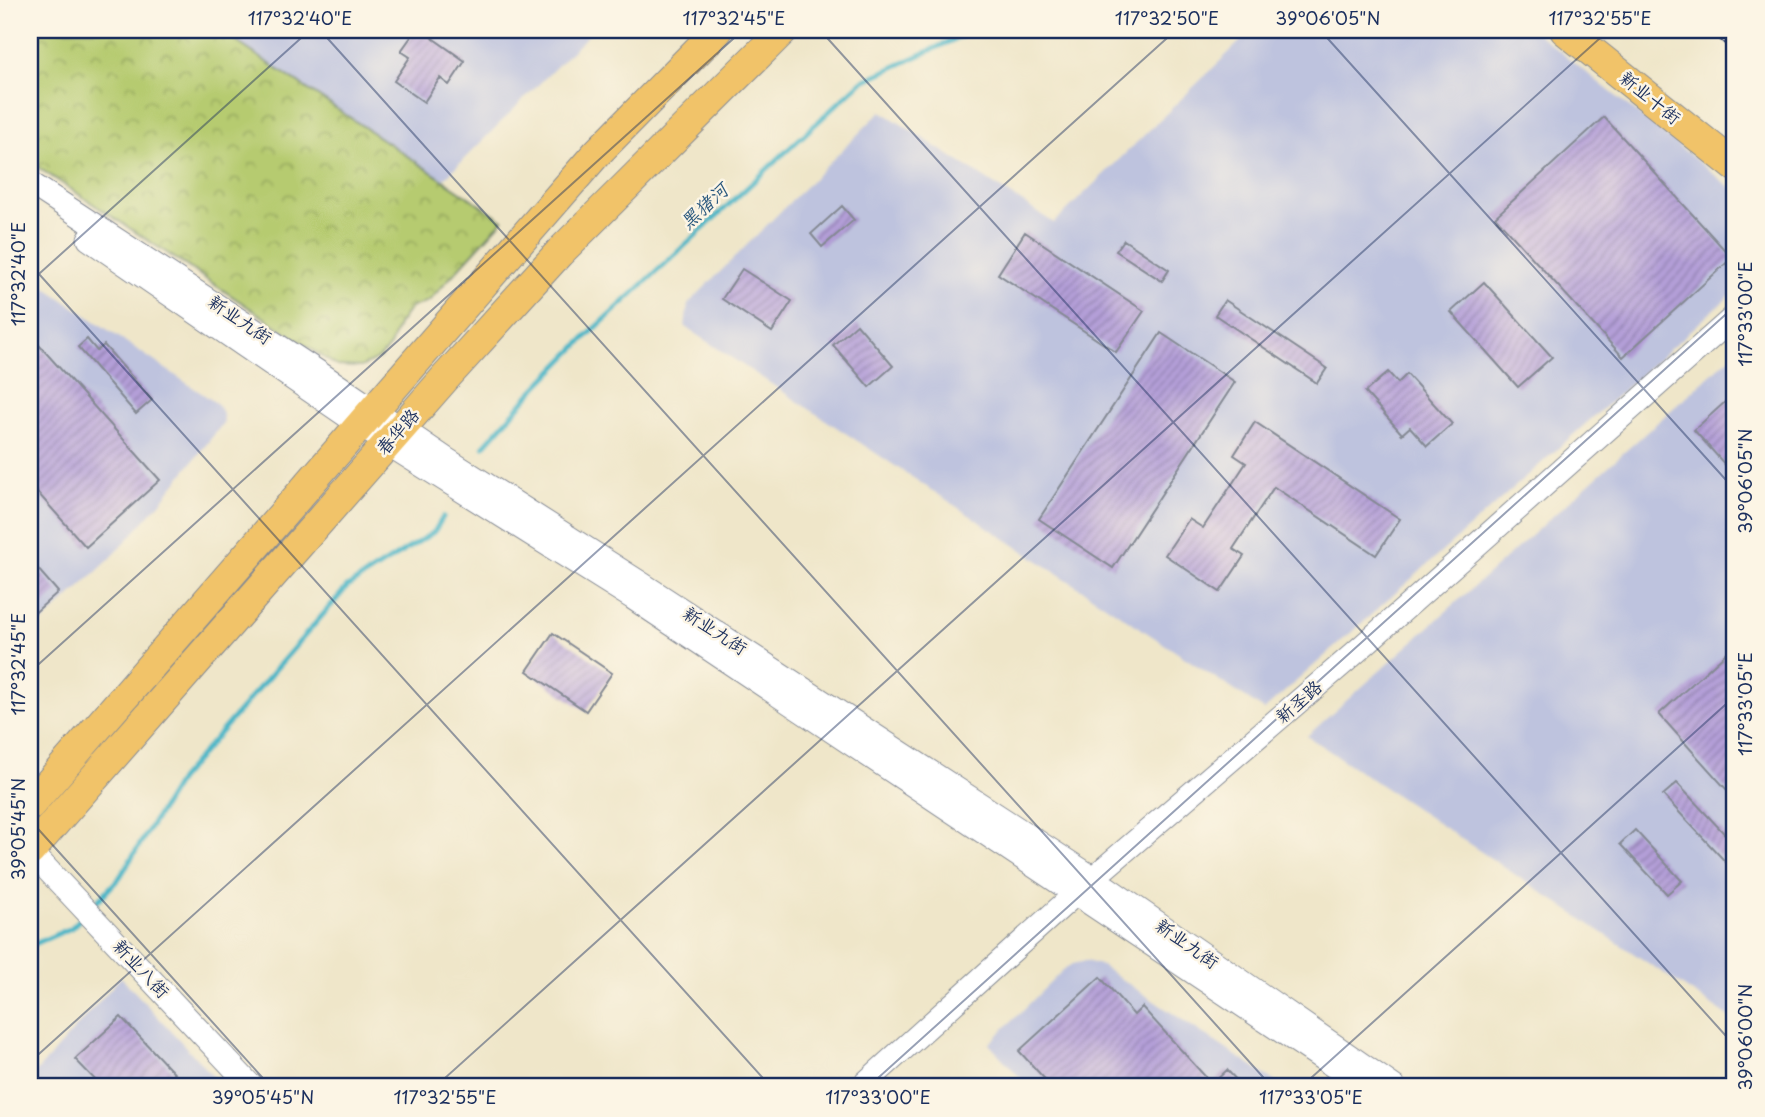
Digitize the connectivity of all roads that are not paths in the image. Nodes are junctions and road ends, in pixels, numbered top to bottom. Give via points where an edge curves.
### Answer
1 (718, 30) edge
2 (783, 30) edge
3 (1565, 30) edge
4 (1735, 166) edge
5 (30, 183) edge
6 (30, 201) edge
7 (1735, 316) edge
8 (1735, 333) edge
9 (367, 417) junction
10 (394, 436) junction
11 (30, 805) edge
12 (30, 851) edge
13 (1090, 889) junction
14 (252, 1087) edge
15 (861, 1087) edge
16 (880, 1087) edge
17 (1365, 1087) edge
18 (1394, 1087) edge

1 - 9 main road, 春华路 via 596,154
2 - 10 main road, 春华路 via 559,253
3 - 4 main road, 新业十街
5 - 9 street, 新业九街
6 - 9 street, 新业九街
7 - 13 street, 新圣路
8 - 13 street, 新圣路 via 1358,670
9 - 10 street, 新业九街
9 - 11 main road, 春华路
10 - 12 main road, 春华路
10 - 13 street, 新业九街 via 633,598
12 - 14 street, 新业八街
13 - 15 street, 新圣路
13 - 16 street, 新圣路
13 - 17 street, 新业九街
13 - 18 street, 新业九街

